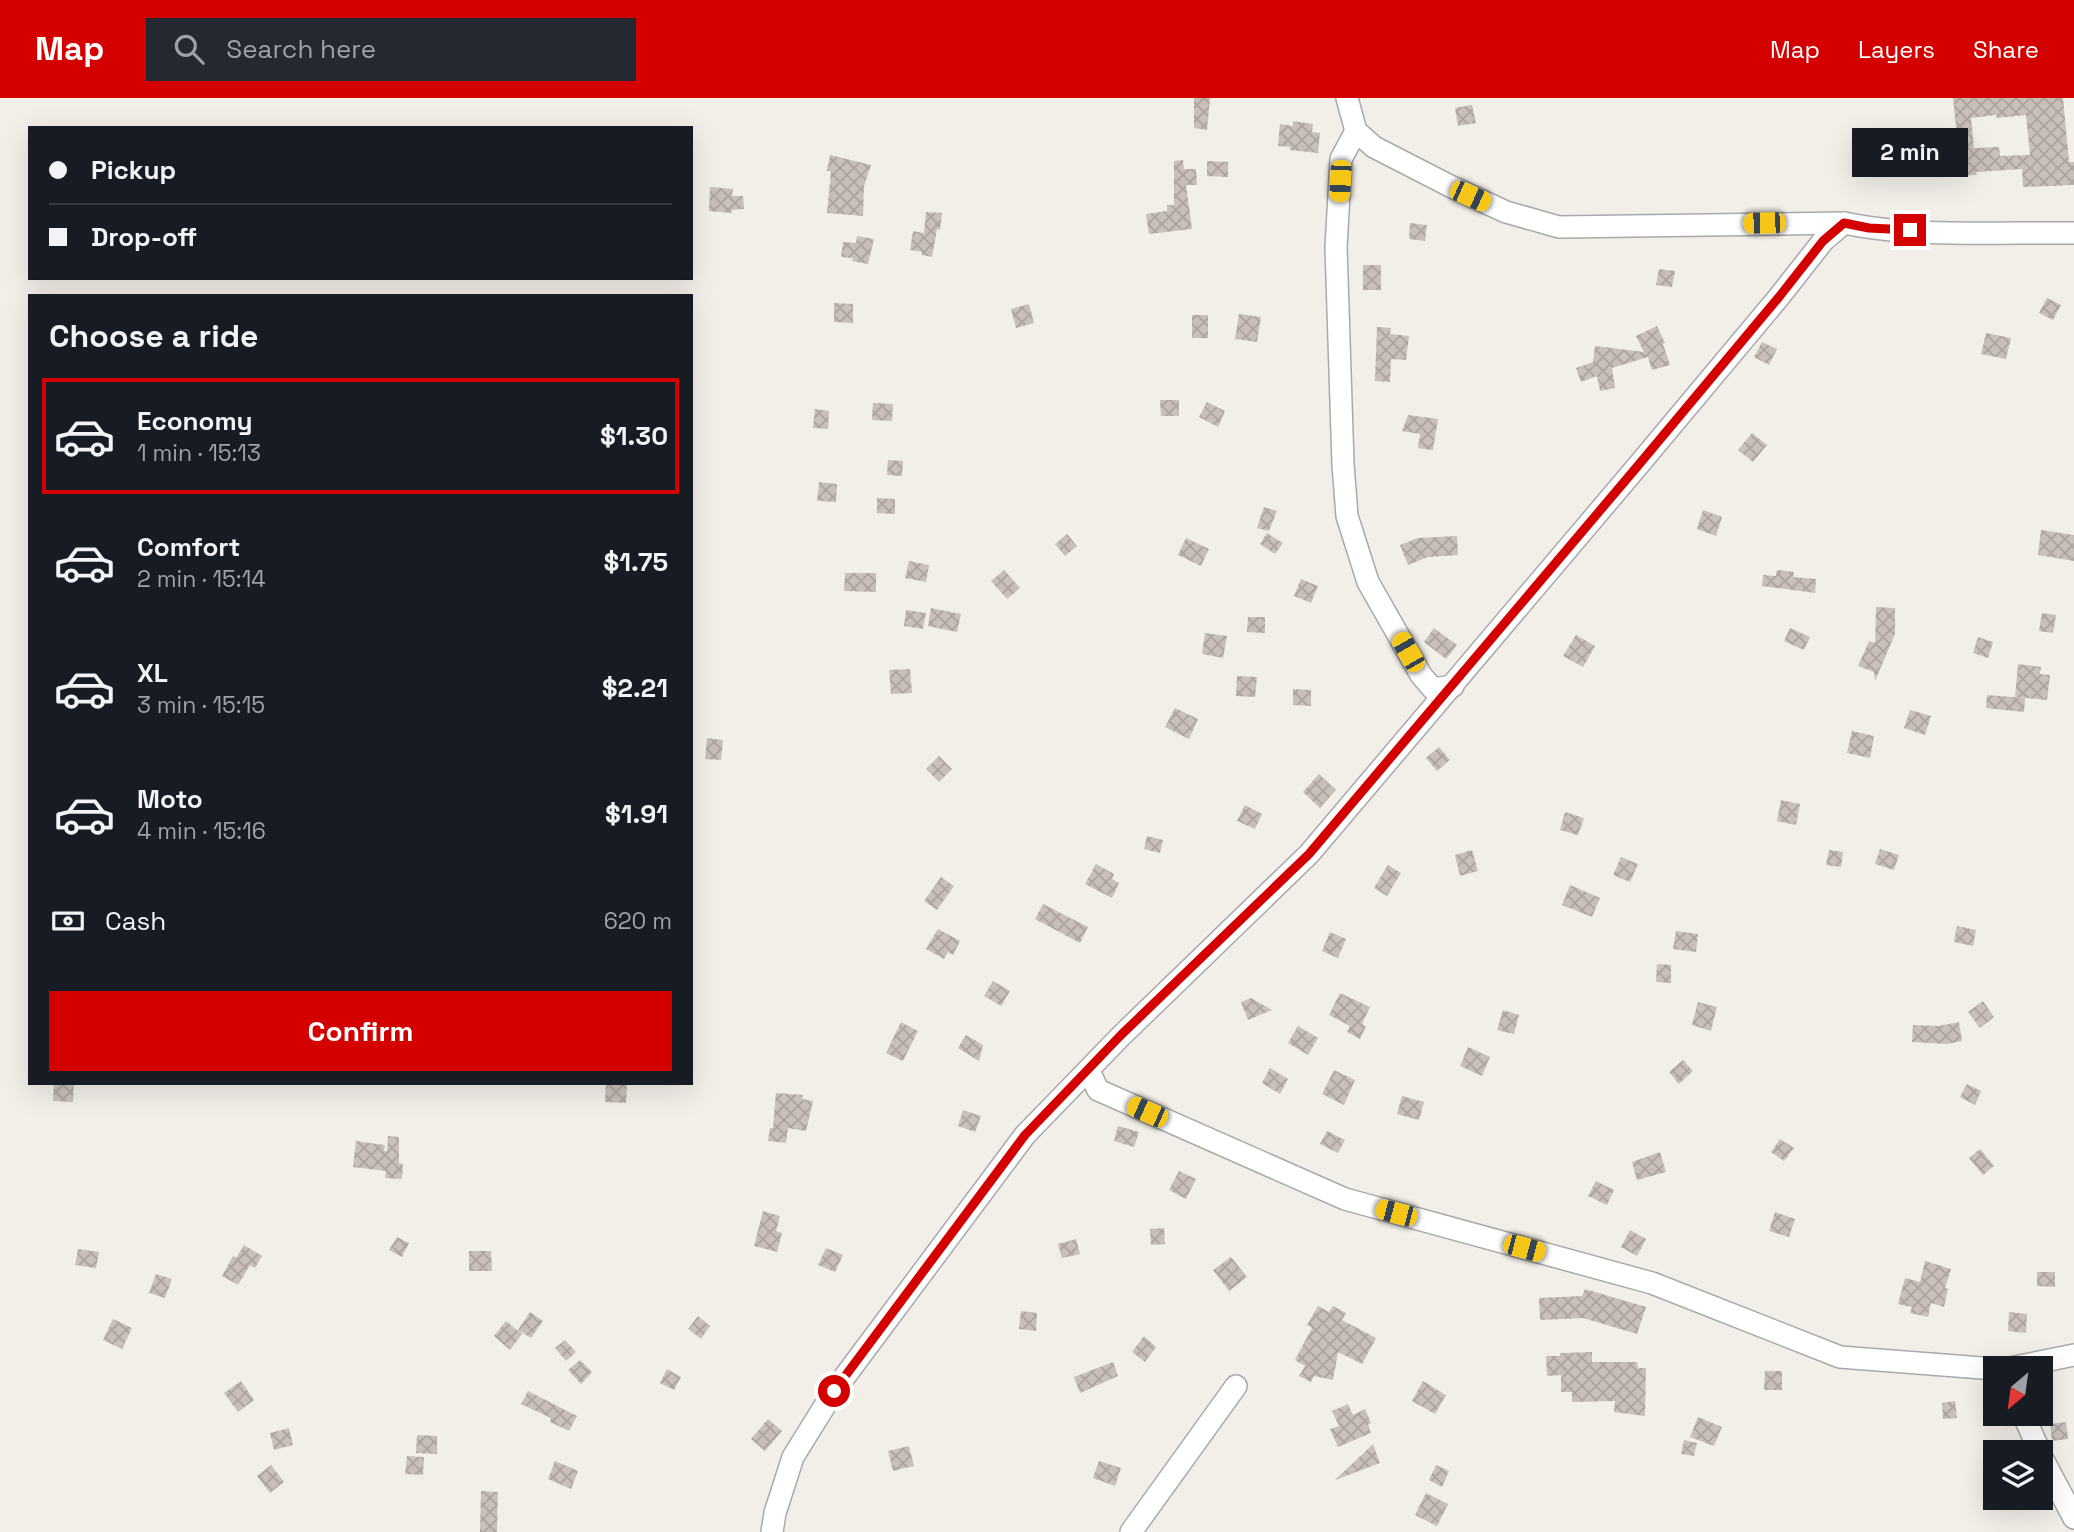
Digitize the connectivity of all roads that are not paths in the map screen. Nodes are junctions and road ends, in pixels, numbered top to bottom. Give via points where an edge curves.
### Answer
1 (1347, 98) edge
2 (1356, 131) junction
3 (1844, 223) junction
4 (2074, 233) edge
5 (1452, 686) junction
6 (1089, 1071) junction
7 (2074, 1355) edge
8 (2053, 1359) edge
9 (1983, 1368) edge
10 (1236, 1386) dead end
11 (2053, 1478) edge
12 (2074, 1518) edge
13 (772, 1532) edge
14 (1130, 1532) edge

1 - 2 street
2 - 3 street via 1374,147 1452,187 1506,212 1559,227
2 - 5 street via 1341,159 1336,247 1347,516 1368,582 1421,675 1433,689
3 - 4 street via 1930,231
3 - 5 street via 1823,241
5 - 6 street via 1309,854
6 - 9 street via 1098,1090 1345,1199 1652,1283 1840,1357
6 - 13 street via 1025,1135 834,1391 793,1457
7 - 8 street
10 - 14 street
11 - 12 street

